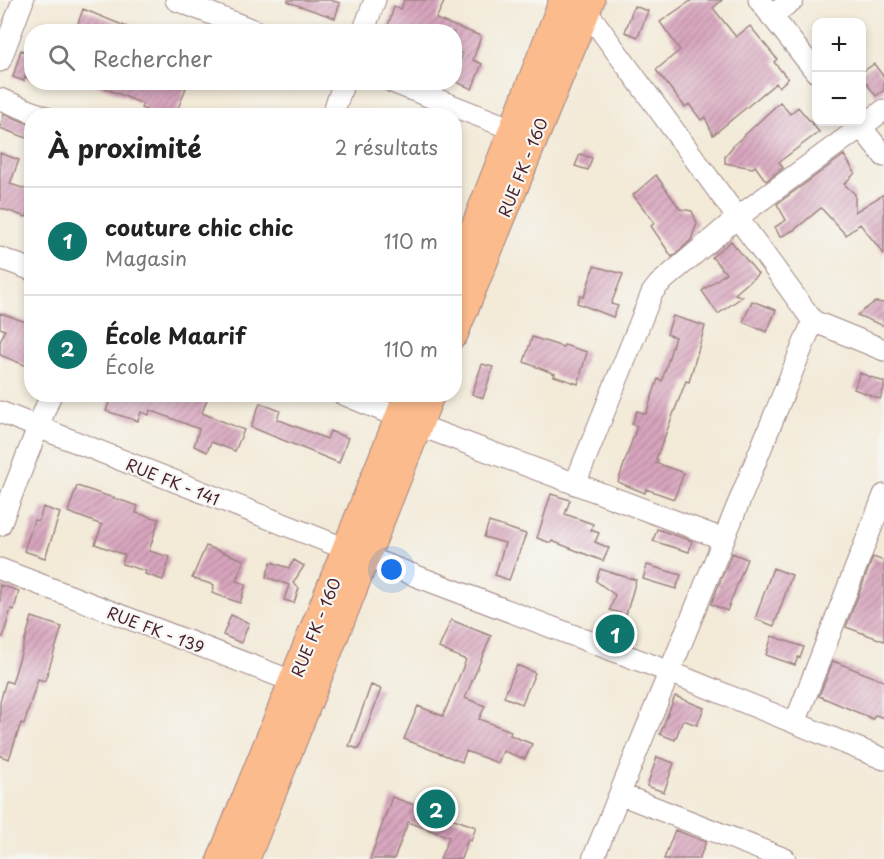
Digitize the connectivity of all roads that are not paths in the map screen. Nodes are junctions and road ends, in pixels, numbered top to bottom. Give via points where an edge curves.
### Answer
1 (23, 0) edge
2 (176, 0) edge
3 (375, 0) edge
4 (792, 0) edge
5 (580, 3) edge
6 (765, 8) edge
7 (238, 24) edge
8 (366, 24) edge
9 (0, 61) edge
10 (812, 67) edge
11 (341, 90) edge
12 (413, 90) edge
13 (0, 99) edge
14 (24, 108) edge
15 (335, 108) edge
16 (459, 108) edge
17 (462, 109) edge
18 (884, 110) edge
19 (866, 120) edge
20 (856, 126) edge
21 (861, 126) edge
22 (524, 133) junction
23 (884, 156) edge
24 (738, 217) junction
25 (0, 258) edge
26 (462, 263) edge
27 (24, 267) edge
28 (462, 311) edge
29 (813, 321) junction
30 (884, 350) edge
31 (48, 402) edge
32 (373, 402) edge
33 (421, 402) edge
34 (0, 412) edge
35 (409, 412) edge
36 (38, 427) junction
37 (575, 484) junction
38 (884, 495) edge
39 (0, 525) edge
40 (723, 539) junction
41 (356, 553) junction
42 (0, 569) edge
43 (670, 672) junction
44 (302, 685) junction
45 (795, 723) junction
46 (884, 759) edge
47 (620, 794) junction
48 (741, 851) edge
49 (221, 859) edge
50 (246, 859) edge
51 (593, 859) edge
52 (785, 859) edge

1 - 9 street
2 - 7 street
3 - 8 street
4 - 6 street
5 - 22 main road, RUE FK - 160
5 - 24 street
6 - 10 street
11 - 15 street
12 - 16 street
13 - 14 street
17 - 22 street
18 - 19 street
20 - 24 street
21 - 23 street
22 - 26 main road, RUE FK - 160
22 - 28 main road, RUE FK - 160
24 - 29 street
24 - 37 street via 652,293
25 - 27 street
29 - 30 street
29 - 40 street
31 - 36 street
32 - 35 street
33 - 35 main road, RUE FK - 160
34 - 36 street, RUE FK - 141
35 - 37 street
35 - 41 main road, RUE FK - 160
36 - 39 street
36 - 41 street, RUE FK - 141
37 - 40 street
38 - 45 street
40 - 43 street
41 - 43 street, RUE FK - 141
41 - 44 main road, RUE FK - 160
42 - 44 street, RUE FK - 139
43 - 45 street, RUE FK - 141
43 - 47 street
44 - 49 main road, RUE FK - 160
44 - 50 main road, RUE FK - 160
45 - 46 street, RUE FK - 141
47 - 48 street
47 - 51 street
48 - 52 street

